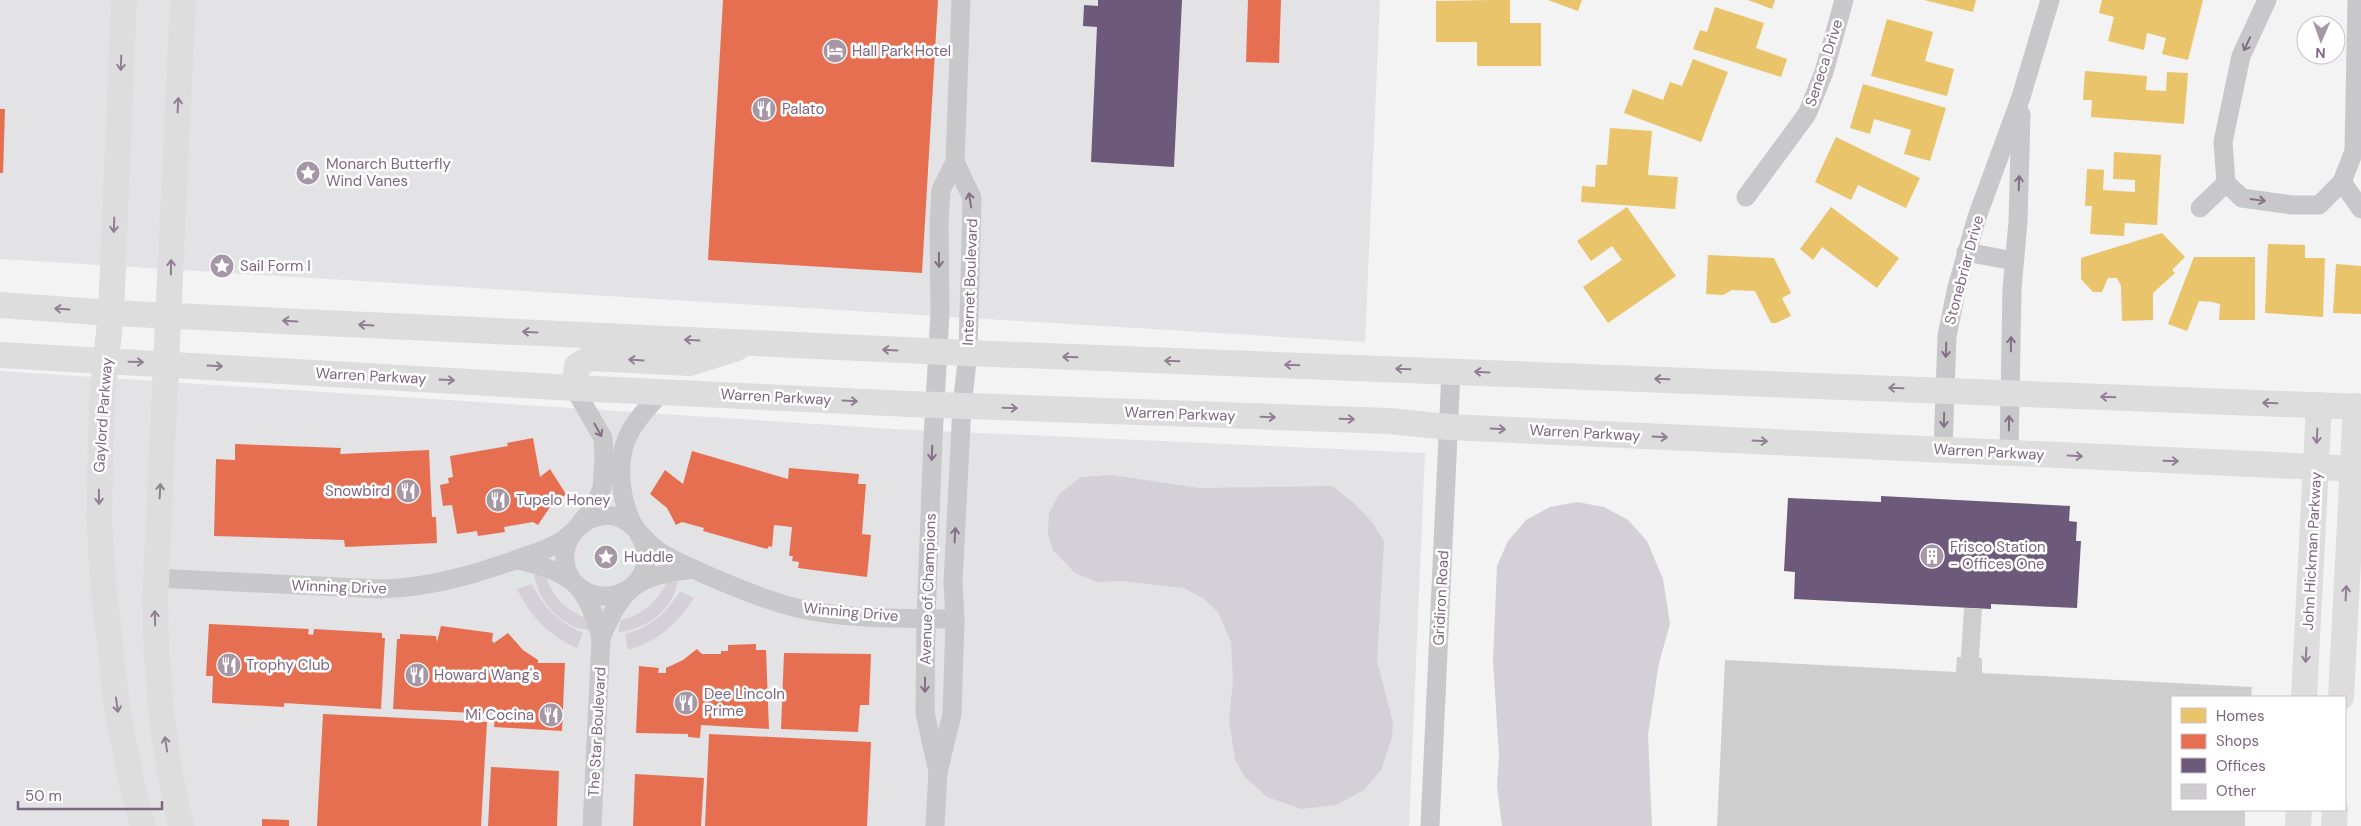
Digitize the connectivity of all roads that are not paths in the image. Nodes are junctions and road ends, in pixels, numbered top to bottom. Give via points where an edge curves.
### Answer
1 (124, 0) edge
2 (183, 0) edge
3 (961, 0) edge
4 (1844, 0) edge
5 (2050, 0) edge
6 (2267, 0) edge
7 (2357, 0) edge
8 (2021, 97) junction
9 (955, 162) junction
10 (2226, 182) junction
11 (2342, 182) junction
12 (1746, 197) dead end
13 (2200, 208) dead end
14 (2361, 209) edge
15 (1966, 252) junction
16 (2014, 261) junction
17 (0, 305) edge
18 (111, 313) junction
19 (170, 316) junction
20 (751, 343) junction
21 (938, 352) junction
22 (968, 354) junction
23 (0, 355) edge
24 (105, 361) junction
25 (166, 363) junction
26 (1451, 371) junction
27 (574, 388) junction
28 (1945, 390) junction
29 (662, 392) junction
30 (2010, 393) junction
31 (935, 405) junction
32 (2319, 405) junction
33 (962, 406) junction
34 (2358, 407) edge
35 (1449, 427) junction
36 (1943, 450) junction
37 (2009, 453) junction
38 (2316, 467) junction
39 (2357, 468) edge
40 (612, 476) junction
41 (574, 530) junction
42 (638, 532) junction
43 (518, 560) junction
44 (693, 569) junction
45 (156, 578) junction
46 (577, 584) junction
47 (632, 588) junction
48 (926, 619) junction
49 (955, 619) junction
50 (602, 638) junction
51 (2304, 696) edge
52 (2341, 696) edge
53 (938, 772) junction
54 (174, 792) junction
55 (2299, 811) edge
56 (2335, 811) edge
57 (140, 814) edge
58 (181, 826) edge
59 (592, 826) edge
60 (935, 826) edge
61 (1430, 826) edge
62 (2298, 826) edge
63 (2334, 826) edge

1 -> 18 main road, Gaylord Parkway
19 -> 2 main road
3 - 9 street, Internet Boulevard
4 - 12 street, Seneca Drive via 1824,72 1807,114
5 - 8 street, Stonebriar Drive
6 -> 10 street via 2241,56 2224,142
7 - 11 street via 2354,151
8 - 15 street, Stonebriar Drive
16 -> 8 street, Stonebriar Drive
9 -> 21 street, Internet Boulevard via 941,190
22 -> 9 street, Internet Boulevard via 972,198
10 -> 11 street via 2242,198 2292,205 2319,205
10 - 13 street
11 - 14 street
15 - 16 street
15 -> 28 street, Stonebriar Drive via 1947,336
30 -> 16 street, Stonebriar Drive
18 -> 17 main road
18 - 19 main road
18 - 24 main road, Gaylord Parkway
20 -> 19 main road
19 - 25 main road
21 -> 20 main road
20 -> 27 main road via 688,362 590,358 576,366
21 - 22 main road
21 - 31 street, Internet Boulevard
26 -> 22 main road
22 - 33 street, Internet Boulevard
23 - 24 main road, Warren Parkway
24 -> 25 main road, Warren Parkway
24 -> 57 main road, Gaylord Parkway via 98,477 103,583 117,708
25 -> 27 main road, Warren Parkway
45 -> 25 main road
28 -> 26 main road
26 - 35 street, Gridiron Road
27 - 29 main road, Warren Parkway
27 -> 40 street via 602,438
28 - 30 main road
28 -> 36 street, Stonebriar Drive
29 -> 31 main road, Warren Parkway
29 - 40 street via 630,430
32 -> 30 main road
37 -> 30 street, Stonebriar Drive
31 - 33 main road, Warren Parkway
31 -> 48 street, Avenue of Champions
32 - 34 main road
32 -> 38 main road, John Hickman Parkway
33 -> 35 main road, Warren Parkway via 1389,421
49 -> 33 street, Avenue of Champions via 953,583
34 - 39 main road
35 -> 36 main road, Warren Parkway
35 - 61 street, Gridiron Road
36 - 37 main road, Warren Parkway
37 -> 38 main road, Warren Parkway
38 - 39 main road, Warren Parkway
38 -> 51 main road, John Hickman Parkway
52 -> 39 main road
40 - 41 street via 602,488 595,505
40 - 42 street
41 - 42 street via 592,518 607,516 621,518
41 - 43 street, Winning Drive via 553,546
41 - 46 street via 566,548 565,561
42 - 44 street, Winning Drive via 659,552
42 - 47 street via 646,557 644,571
43 - 45 street, Winning Drive via 407,589
43 - 46 street via 554,570
44 - 47 street, Winning Drive via 659,574
44 - 48 street, Winning Drive via 797,608 856,616
54 -> 45 main road via 158,685
46 - 47 street via 589,593 603,596 618,595
46 - 50 street, The Star Boulevard via 592,609
47 - 50 street, The Star Boulevard via 615,606
48 - 49 street, Winning Drive
48 -> 53 street, Avenue of Champions via 925,713
49 - 53 street, Avenue of Champions via 952,714
50 - 59 street, The Star Boulevard
53 - 60 street, Avenue of Champions
54 - 57 main road
54 - 58 main road
55 - 62 main road
56 - 63 main road

